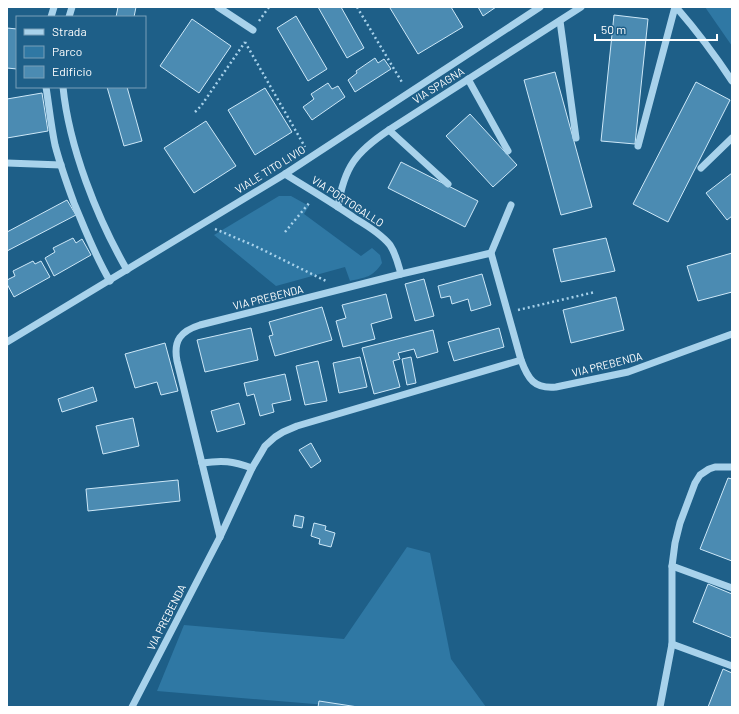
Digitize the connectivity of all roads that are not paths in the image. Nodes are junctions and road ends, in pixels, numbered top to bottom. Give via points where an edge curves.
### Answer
1 (218, 7) edge
2 (540, 7) edge
3 (581, 7) edge
4 (675, 7) edge
5 (560, 20) junction
6 (253, 30) road end
7 (468, 79) junction
8 (732, 81) edge
9 (46, 88) edge
10 (63, 88) edge
11 (389, 130) junction
12 (576, 138) dead end
13 (732, 138) edge
14 (638, 146) dead end
15 (508, 151) dead end
16 (7, 163) edge
17 (61, 165) junction
18 (701, 168) dead end
19 (285, 174) junction
20 (448, 184) dead end
21 (511, 206) dead end
22 (338, 207) junction
23 (491, 253) junction
24 (127, 270) junction
25 (401, 274) junction
26 (110, 280) junction
27 (732, 334) edge
28 (7, 342) edge
29 (521, 360) junction
30 (202, 462) junction
31 (732, 467) edge
32 (252, 468) junction
33 (220, 537) junction
34 (672, 566) junction
35 (732, 588) edge
36 (672, 644) junction
37 (732, 666) edge
38 (132, 707) edge
39 (660, 707) edge

1 - 6 street
2 - 19 street, VIALE TITO LIVIO
3 - 5 street, VIA SPAGNA
4 - 8 street
4 - 14 street
5 - 7 street, VIA SPAGNA
5 - 12 street
7 - 11 street, VIA SPAGNA
7 - 15 street
9 - 17 street via 51,126
10 - 24 street via 72,137 82,171 105,229
11 - 20 street
11 - 22 street, VIA SPAGNA via 365,148 351,164 342,186
13 - 18 street
16 - 17 street
17 - 26 street via 83,225
19 - 22 street, VIA PORTOGALLO
19 - 24 street, VIALE TITO LIVIO
21 - 23 street
22 - 25 street, VIA PORTOGALLO via 384,239 394,252
23 - 25 street, VIA PREBENDA
23 - 29 street, VIA PREBENDA
24 - 26 street, VIALE TITO LIVIO
25 - 30 street, VIA PREBENDA via 200,325 180,337 176,348 176,361
26 - 28 street, VIALE TITO LIVIO
27 - 29 street, VIA PREBENDA via 628,372 556,387 536,384 526,373
29 - 32 street, VIA PREBENDA via 289,429 265,446
30 - 32 street via 228,461
30 - 33 street, VIA PREBENDA
31 - 34 street via 709,469 697,479 683,512
32 - 33 street, VIA PREBENDA
33 - 38 street, VIA PREBENDA
34 - 35 street
34 - 36 street
36 - 37 street
36 - 39 street

